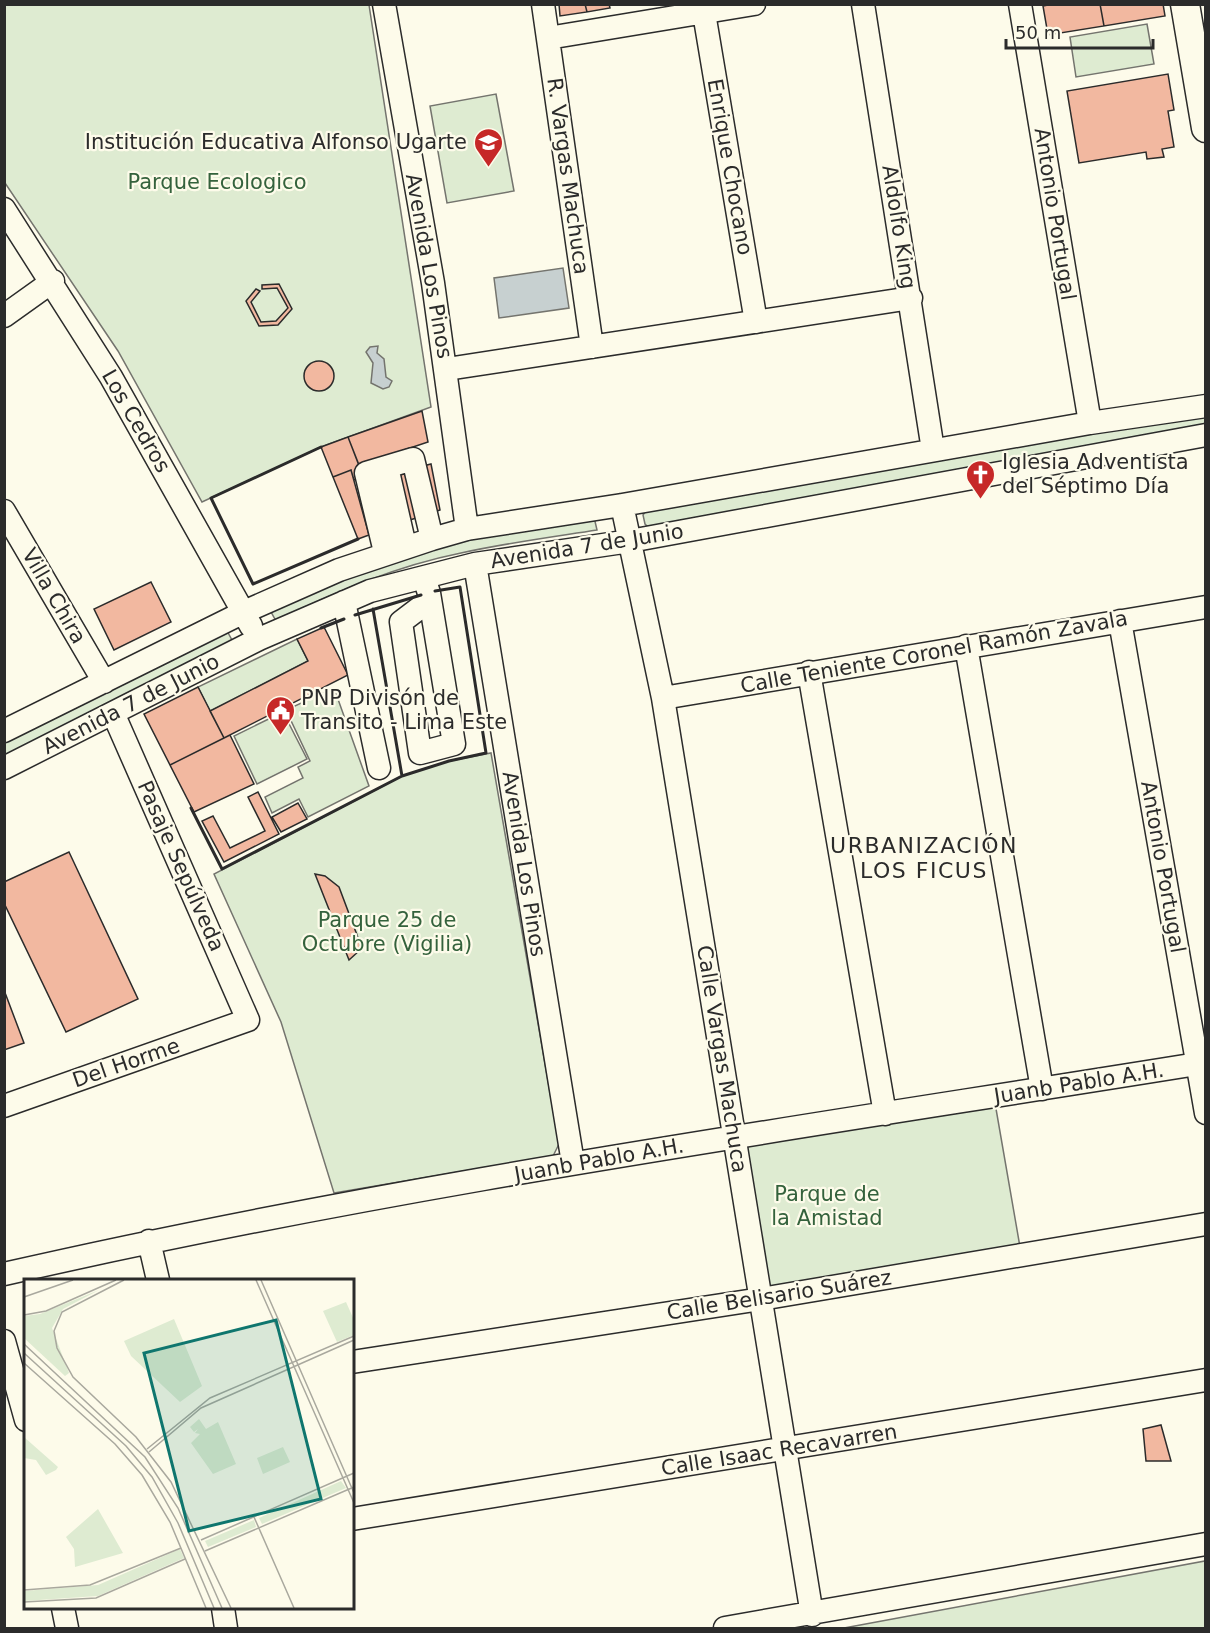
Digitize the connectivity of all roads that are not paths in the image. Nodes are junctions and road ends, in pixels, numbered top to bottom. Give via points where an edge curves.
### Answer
1 (384, 4) edge
2 (543, 4) edge
3 (754, 4) edge
4 (863, 4) edge
5 (1020, 4) edge
6 (1185, 4) edge
7 (704, 13) junction
8 (548, 38) junction
9 (1206, 128) edge
10 (4, 209) edge
11 (53, 281) junction
12 (911, 298) junction
13 (4, 316) edge
14 (756, 322) junction
15 (592, 347) junction
16 (447, 369) junction
17 (1206, 406) edge
18 (1090, 423) junction
19 (1206, 435) edge
20 (933, 450) junction
21 (622, 505) junction
22 (4, 511) edge
23 (467, 529) junction
24 (432, 539) junction
25 (630, 541) junction
26 (395, 549) junction
27 (475, 564) junction
28 (424, 578) junction
29 (430, 600) junction
30 (344, 602) junction
31 (1206, 607) edge
32 (244, 612) junction
33 (1120, 621) junction
34 (258, 639) junction
35 (966, 646) junction
36 (809, 672) junction
37 (104, 682) junction
38 (663, 698) junction
39 (114, 713) junction
40 (4, 731) edge
41 (4, 768) edge
42 (379, 768) dead end
43 (248, 1020) joint
44 (1197, 1064) junction
45 (1041, 1089) junction
46 (4, 1106) edge
47 (1206, 1113) edge
48 (885, 1114) junction
49 (734, 1138) junction
50 (573, 1163) junction
51 (1206, 1224) edge
52 (149, 1241) junction
53 (4, 1274) edge
54 (158, 1279) edge
55 (761, 1299) junction
56 (4, 1341) edge
57 (354, 1362) edge
58 (1206, 1380) edge
59 (24, 1413) edge
60 (785, 1449) junction
61 (354, 1519) edge
62 (1206, 1545) edge
63 (63, 1609) edge
64 (223, 1609) edge
65 (812, 1615) junction
66 (67, 1629) edge
67 (226, 1629) edge
68 (725, 1629) edge

1 - 16 street, Avenida Los Pinos
2 - 8 street, R. Vargas Machuca
3 - 7 street
4 - 12 street, Aldolfo King
5 - 18 street, Antonio Portugal
6 - 9 main road
7 - 8 street
7 - 14 street, Enrique Chocano
8 - 15 street, R. Vargas Machuca
10 - 11 street, Los Cedros
11 - 13 street
11 - 32 street, Los Cedros
12 - 14 street
12 - 20 street, Aldolfo King
14 - 15 street
15 - 16 street
16 - 23 street, Avenida Los Pinos
17 - 18 street, Avenida 7 de Junio
18 - 20 street, Avenida 7 de Junio
19 - 25 street, Avenida 7 de Junio
20 - 21 street, Avenida 7 de Junio
21 - 23 street, Avenida 7 de Junio
21 - 25 street, Calle Vargas Machuca
22 - 37 street, Villa Chira
23 - 24 street, Avenida 7 de Junio
24 - 26 street, Avenida 7 de Junio
24 - 26 street via 413,459 387,467
25 - 27 street, Avenida 7 de Junio
25 - 38 street, Calle Vargas Machuca
26 - 32 street, Avenida 7 de Junio
27 - 28 street, Avenida 7 de Junio
27 - 50 street, Avenida Los Pinos
28 - 29 street
28 - 30 street, Avenida 7 de Junio via 370,591
29 - 29 street via 454,744 420,753 401,622
30 - 34 street, Avenida 7 de Junio
30 - 42 street
31 - 33 street, Calle Teniente Coronel Ramón Zavala
32 - 34 street, Los Cedros
32 - 37 street, Avenida 7 de Junio
33 - 35 street, Calle Teniente Coronel Ramón Zavala
33 - 44 street, Antonio Portugal
34 - 39 street, Avenida 7 de Junio
35 - 36 street, Calle Teniente Coronel Ramón Zavala
35 - 45 street
36 - 38 street, Calle Teniente Coronel Ramón Zavala
36 - 48 street
37 - 40 street, Avenida 7 de Junio
38 - 49 street, Calle Vargas Machuca
39 - 41 street, Avenida 7 de Junio
39 - 43 street, Pasaje Sepúlveda
43 - 46 street, Del Horme
44 - 45 street, Juanb Pablo A.H.
44 - 47 street, Antonio Portugal
45 - 48 street, Juanb Pablo A.H.
48 - 49 street, Juanb Pablo A.H.
49 - 50 street, Juanb Pablo A.H.
49 - 55 street, Calle Vargas Machuca
50 - 52 street, Juanb Pablo A.H.
51 - 55 street, Calle Belisario Suárez
52 - 53 street, Juanb Pablo A.H.
52 - 54 street
55 - 57 street, Calle Belisario Suárez
55 - 60 street, Calle Vargas Machuca
56 - 59 street
58 - 60 street, Calle Isaac Recavarren
60 - 61 street, Calle Isaac Recavarren
60 - 65 street, Calle Vargas Machuca
62 - 65 street
63 - 66 street
64 - 67 street
65 - 68 street

